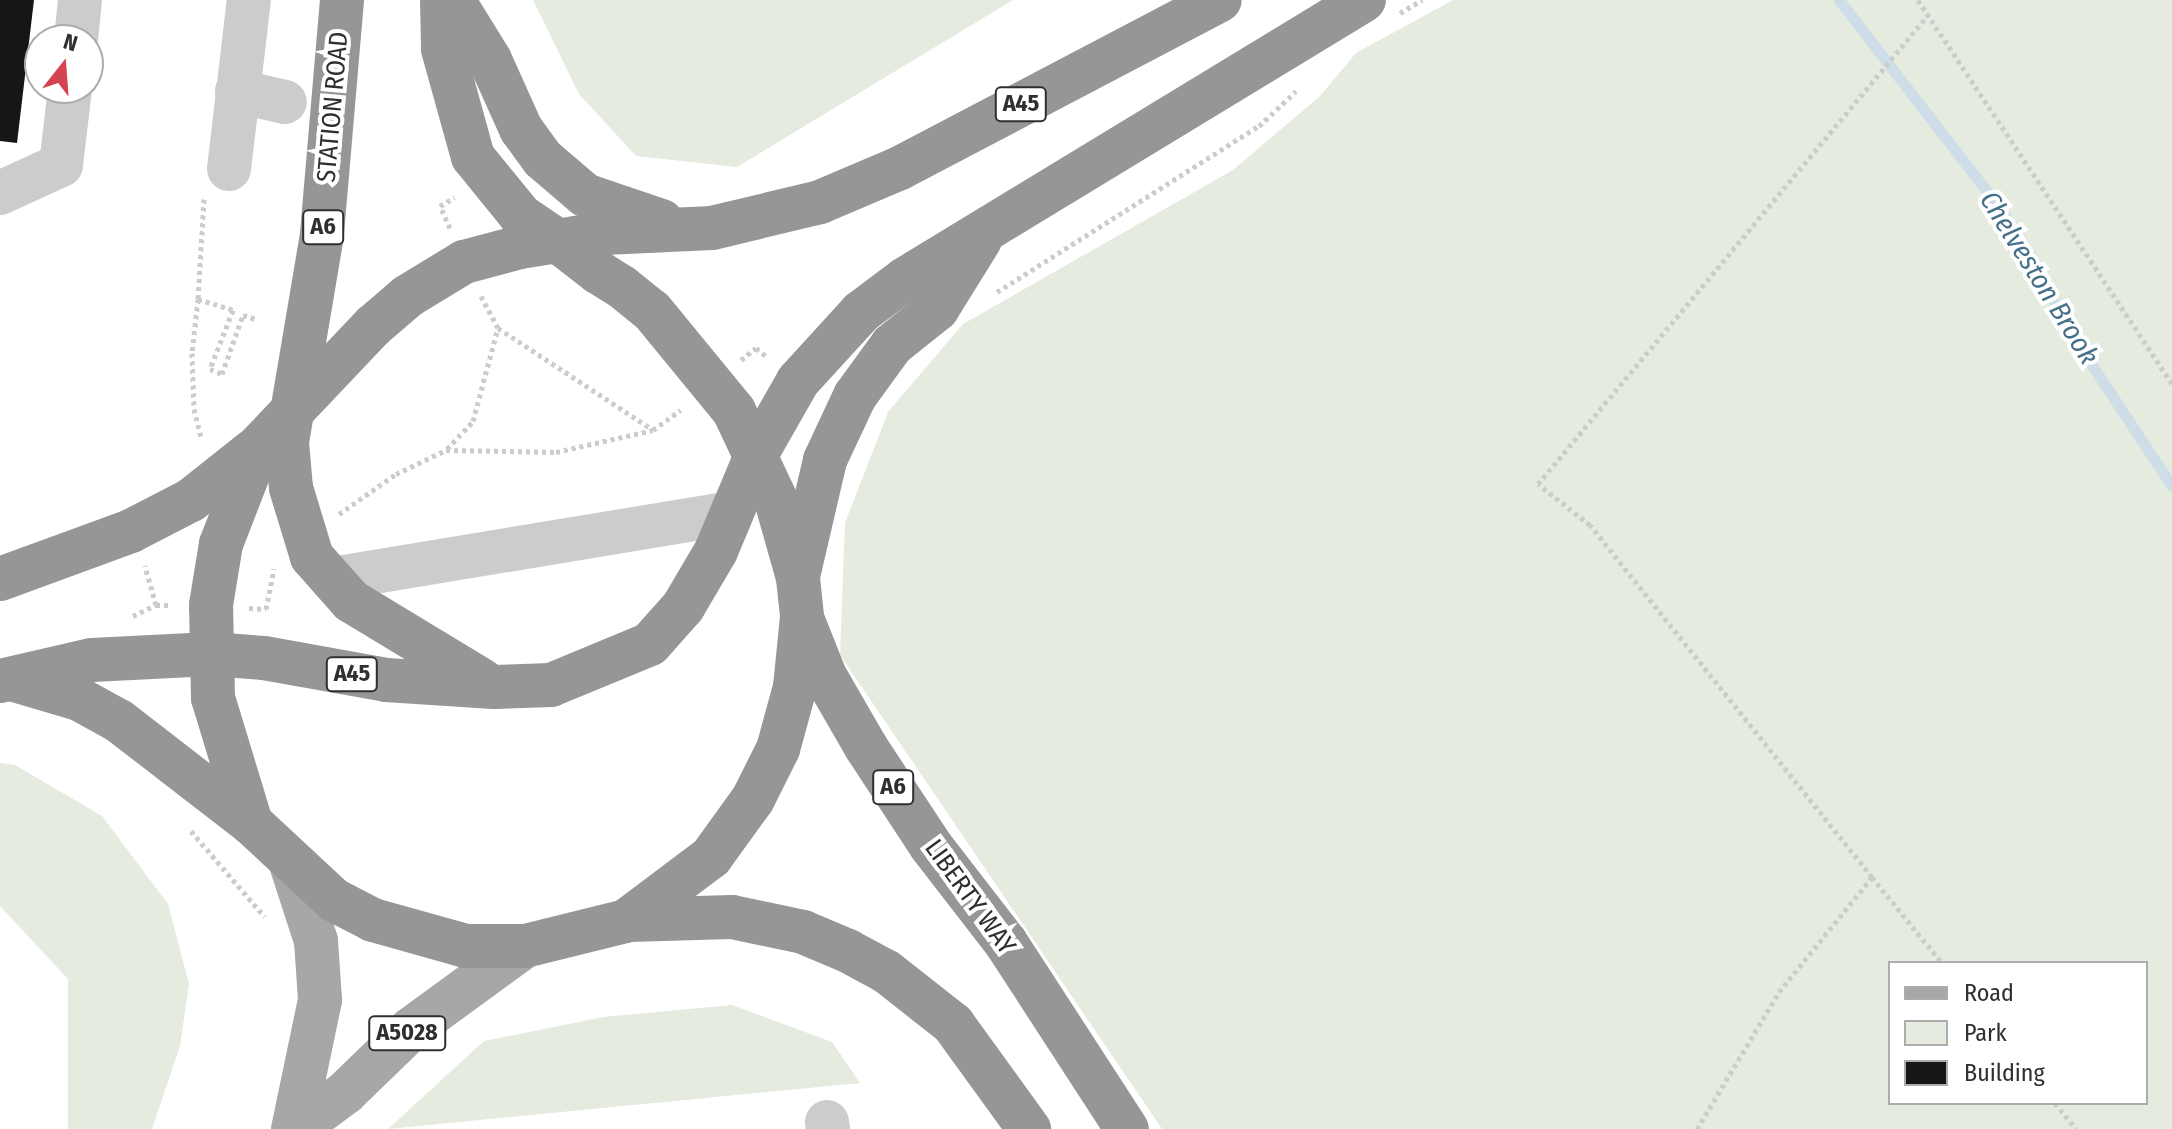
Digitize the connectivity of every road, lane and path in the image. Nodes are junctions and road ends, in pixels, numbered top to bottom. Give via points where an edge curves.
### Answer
1 (80, 0) edge
2 (249, 0) edge
3 (342, 0) edge
4 (442, 0) edge
5 (453, 0) edge
6 (1220, 0) edge
7 (1422, 0) edge
8 (1918, 0) edge
9 (1376, 10) edge
10 (1928, 15) junction
11 (78, 24) edge
12 (1304, 83) dead end
13 (237, 91) junction
14 (285, 102) dead end
15 (68, 104) edge
16 (229, 169) dead end
17 (0, 193) edge
18 (453, 198) dead end
19 (450, 229) dead end
20 (690, 231) junction
21 (984, 234) junction
22 (558, 241) junction
23 (989, 297) dead end
24 (198, 299) dead end
25 (482, 299) dead end
26 (233, 310) dead end
27 (255, 319) dead end
28 (498, 328) junction
29 (768, 357) dead end
30 (740, 361) dead end
31 (2172, 384) edge
32 (294, 404) junction
33 (678, 413) dead end
34 (653, 430) junction
35 (202, 440) dead end
36 (259, 446) junction
37 (446, 450) junction
38 (757, 453) junction
39 (729, 513) junction
40 (328, 521) dead end
41 (275, 564) dead end
42 (0, 579) edge
43 (332, 579) junction
44 (154, 587) dead end
45 (800, 598) junction
46 (156, 605) junction
47 (175, 605) dead end
48 (247, 608) dead end
49 (131, 627) dead end
50 (211, 654) junction
51 (4, 680) edge
52 (494, 687) junction
53 (184, 822) dead end
54 (251, 823) junction
55 (291, 864) junction
56 (1872, 877) junction
57 (626, 921) junction
58 (274, 928) dead end
59 (525, 946) junction
60 (1940, 961) edge
61 (2057, 1105) edge
62 (295, 1129) edge
63 (1029, 1129) edge
64 (1127, 1129) edge
65 (1697, 1129) edge
66 (2076, 1129) edge

1 - 11 lane
2 - 13 lane
3 - 32 highway, STATION ROAD / A6 via 322,235
4 - 22 highway via 446,62 473,157 521,216
5 - 20 highway via 490,60 521,129 543,159 585,195
6 - 20 highway, A45 via 820,202
7 - 9 path
8 - 10 path
9 - 21 highway
10 - 31 path
10 - 56 path via 1538,484 1590,525
12 - 23 path via 1259,126
13 - 14 lane
13 - 16 lane
15 - 17 lane via 61,165
18 - 19 path via 440,206
20 - 22 highway, A45 via 604,233
21 - 38 highway via 905,279 835,336 798,381
21 - 45 highway via 937,309 892,345 855,396 825,460
22 - 32 highway via 464,262 418,290
22 - 38 highway, LIBERTY WAY via 652,311 699,363
24 - 35 path via 193,381
25 - 28 path
26 - 27 path via 210,369 222,374 243,315
28 - 34 path
28 - 37 path via 473,421
29 - 30 path via 756,348
32 - 36 highway
32 - 43 highway, STATION ROAD via 287,443 291,488 304,539
33 - 34 path
34 - 37 path via 556,452
36 - 42 highway via 191,500 131,531
36 - 50 highway via 221,544 211,605
37 - 40 path via 396,474
38 - 39 highway
38 - 45 highway, LIBERTY WAY
39 - 43 lane
39 - 52 highway via 716,551 683,607 650,644 551,685
41 - 48 path via 266,609
43 - 52 highway, STATION ROAD via 351,601
44 - 46 path
45 - 57 highway via 795,687 753,799 711,857
45 - 64 highway, LIBERTY WAY / A6 via 825,676 866,747 931,846 1006,943
46 - 47 path
46 - 49 path via 130,617
50 - 51 highway, A45 via 92,660
50 - 52 highway, A45 via 386,680
50 - 54 highway via 213,698 224,746
51 - 54 highway, A45 via 79,699 119,721
53 - 58 path
54 - 55 highway
55 - 59 highway via 334,900 373,920 466,946
55 - 62 main road, A5028 via 316,941 320,1000
56 - 60 path
56 - 65 path via 1779,992
57 - 59 highway
57 - 63 highway via 732,917 803,932 848,951 887,972 953,1024
59 - 62 main road, A5028 via 411,1029 345,1093
61 - 66 path

